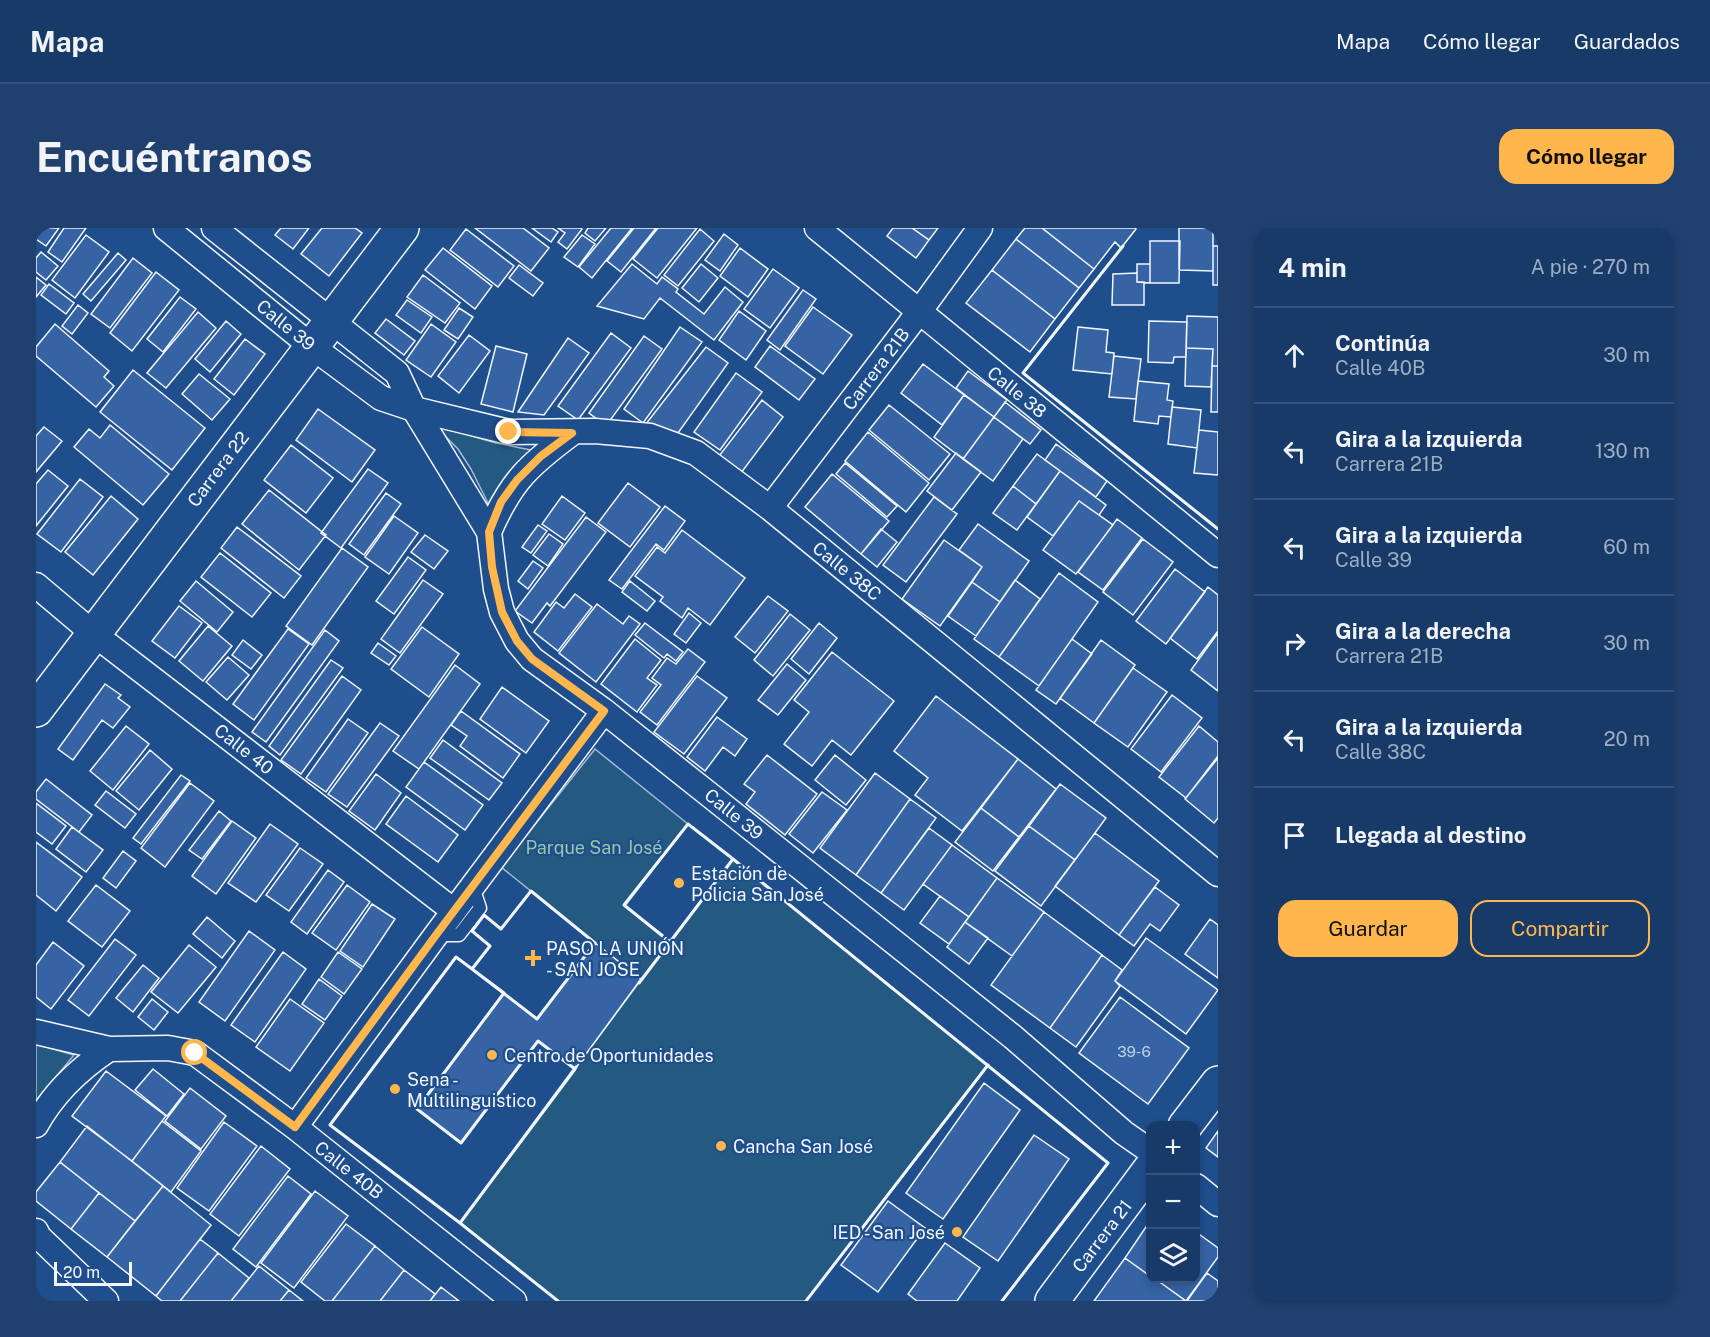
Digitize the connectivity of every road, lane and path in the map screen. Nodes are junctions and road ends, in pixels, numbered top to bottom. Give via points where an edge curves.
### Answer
1 (166, 228) edge
2 (214, 228) edge
3 (402, 228) edge
4 (817, 228) edge
5 (980, 228) edge
6 (919, 312) junction
7 (331, 320) junction
8 (311, 346) junction
9 (414, 409) junction
10 (572, 433) junction
11 (770, 508) junction
12 (489, 532) junction
13 (1218, 555) edge
14 (36, 585) edge
15 (94, 634) junction
16 (36, 710) edge
17 (604, 711) junction
18 (1218, 874) edge
19 (472, 885) junction
20 (454, 911) junction
21 (436, 935) junction
22 (36, 1032) edge
23 (110, 1049) junction
24 (1218, 1083) edge
25 (1188, 1121) edge
26 (36, 1125) edge
27 (295, 1127) junction
28 (1146, 1148) edge
29 (1146, 1175) edge
30 (1200, 1189) edge
31 (1218, 1204) edge
32 (36, 1231) edge
33 (106, 1301) edge
34 (514, 1301) edge
35 (1052, 1301) edge

1 - 8 street, Calle 39
2 - 7 street, Calle 39
3 - 7 street, Carrera 22
4 - 6 street, Calle 38
5 - 6 street, Carrera 21B
6 - 11 street, Carrera 21B
6 - 13 street, Calle 38
7 - 8 street, Carrera 22
7 - 9 street, Calle 39 via 397,373
8 - 9 street, Calle 39 via 381,398
8 - 15 street, Carrera 22
9 - 10 street, Calle 38C via 509,432
9 - 12 street, Calle 39
10 - 11 street, Calle 38C via 624,433 673,443 696,453
10 - 12 street via 517,480 501,502
11 - 18 street, Calle 38C
12 - 17 street, Calle 39 via 496,590 517,641 532,659
14 - 15 street, Calle 40
15 - 16 street, Carrera 22
15 - 20 street, Calle 40
17 - 19 street
17 - 28 street, Calle 39 via 1013,1037
19 - 20 street
19 - 21 lane via 480,908 459,935
20 - 21 street
21 - 27 street
22 - 23 street, Calle 40B
23 - 26 street via 82,1066
23 - 27 street, Calle 40B via 168,1048 195,1053
24 - 25 street
27 - 34 street, Calle 40B
29 - 35 street, Carrera 21
30 - 31 street
32 - 33 street

